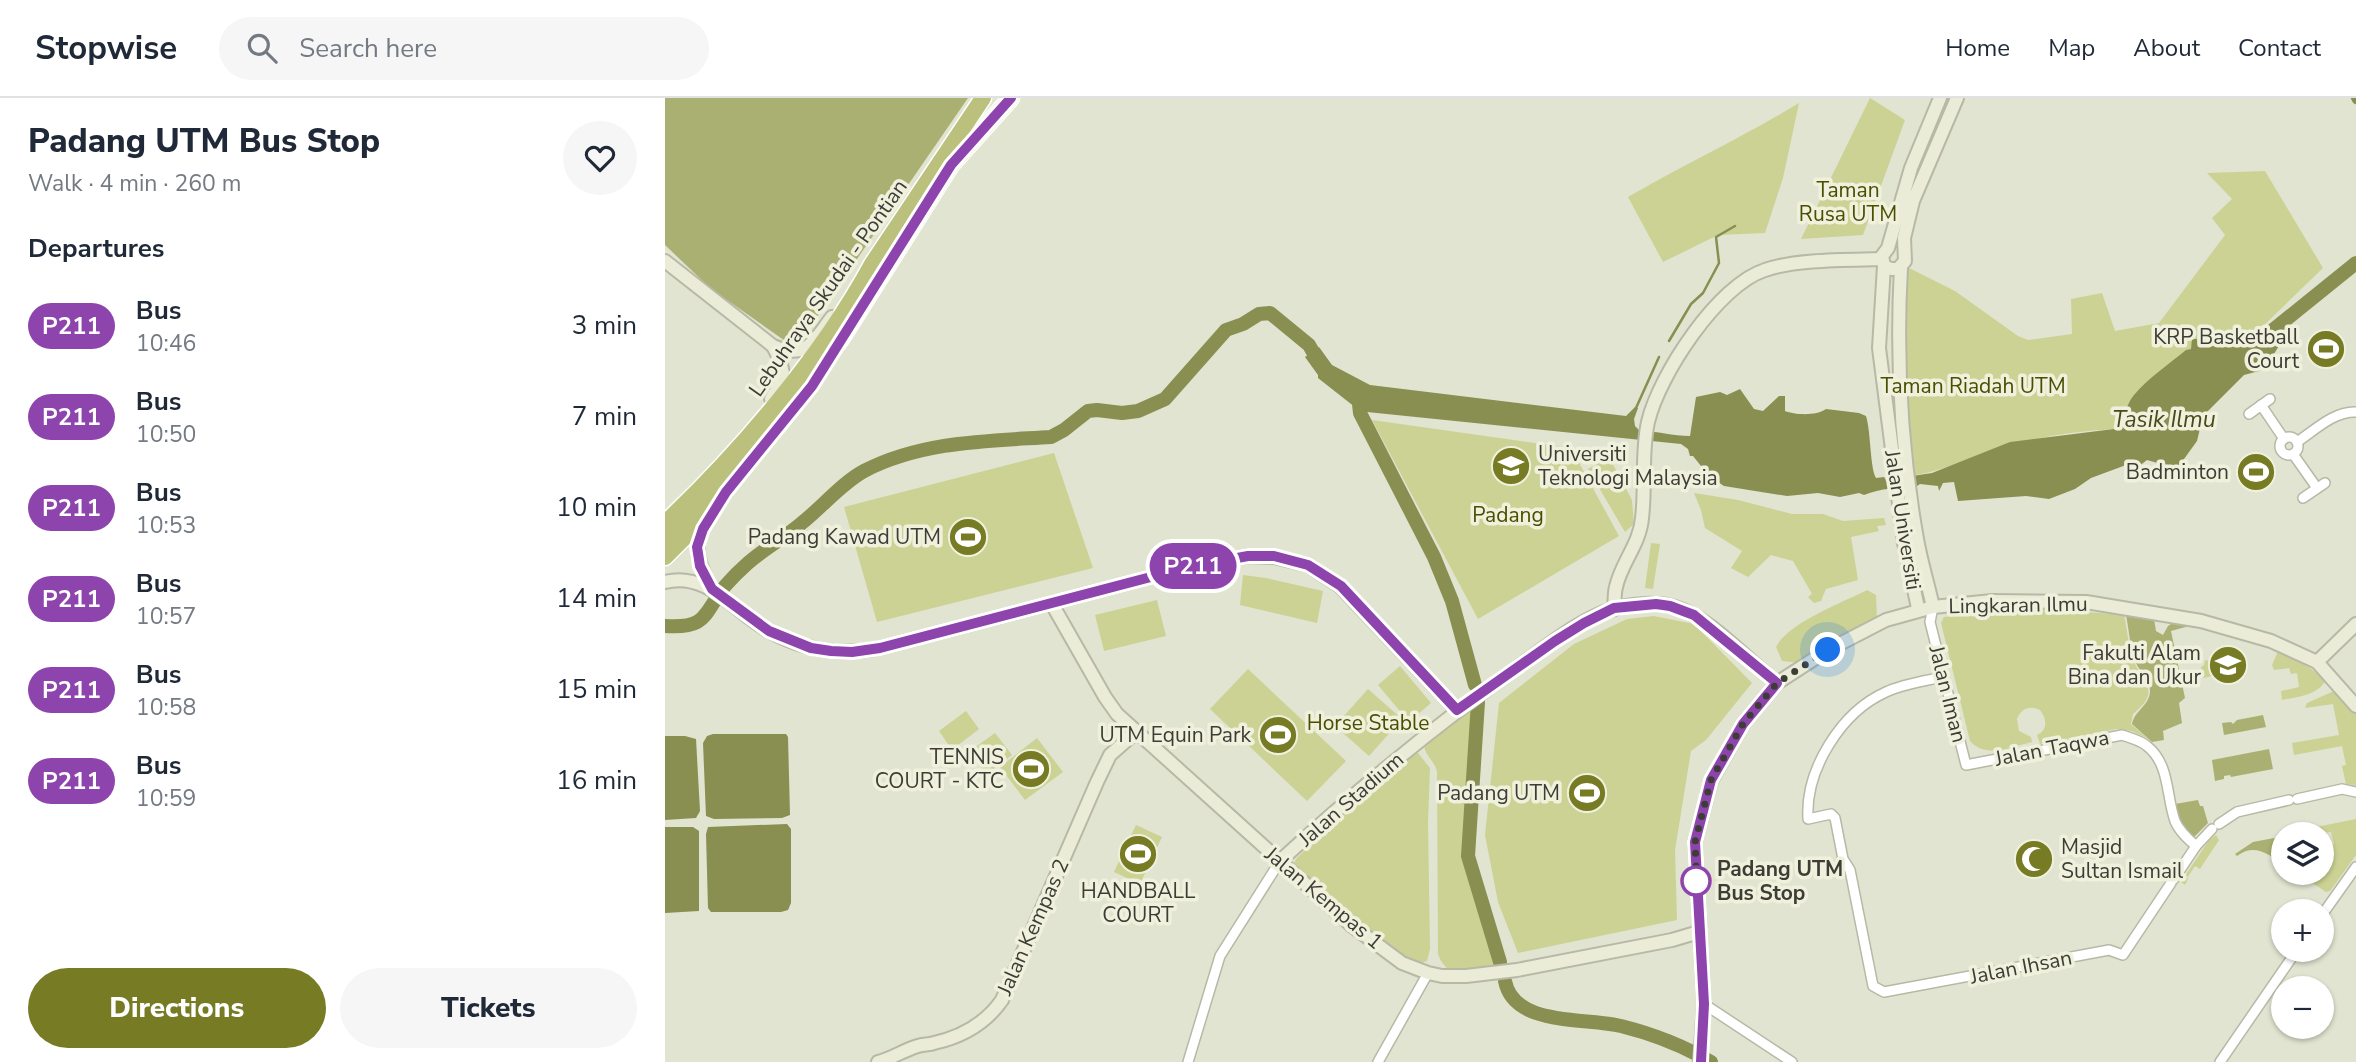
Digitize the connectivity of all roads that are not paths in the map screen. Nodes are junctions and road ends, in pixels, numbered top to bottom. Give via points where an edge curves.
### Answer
1 (983, 98) edge
2 (1011, 98) edge
3 (1940, 98) edge
4 (1957, 98) edge
5 (1904, 253) junction
6 (1884, 257) junction
7 (665, 261) edge
8 (872, 264) junction
9 (1901, 267) junction
10 (841, 339) junction
11 (773, 346) junction
12 (2356, 412) edge
13 (2249, 414) dead end
14 (2284, 439) junction
15 (2297, 442) junction
16 (739, 446) junction
17 (2293, 454) junction
18 (1902, 474) junction
19 (726, 492) junction
20 (2302, 498) dead end
21 (665, 523) edge
22 (665, 541) edge
23 (665, 557) edge
24 (665, 582) edge
25 (715, 591) junction
26 (1052, 604) junction
27 (1927, 609) junction
28 (1608, 611) junction
29 (1930, 622) joint
30 (2356, 624) edge
31 (2317, 662) junction
32 (1943, 677) junction
33 (1777, 683) junction
34 (2356, 706) edge
35 (1457, 710) junction
36 (1136, 732) junction
37 (1966, 765) joint
38 (2356, 792) edge
39 (2196, 846) junction
40 (1280, 861) junction
41 (2356, 867) edge
42 (2333, 899) edge
43 (1699, 932) junction
44 (2289, 962) edge
45 (1428, 973) junction
46 (1704, 1004) junction
47 (896, 1060) edge
48 (877, 1062) edge
49 (1188, 1062) edge
50 (1378, 1062) edge
51 (1700, 1062) edge
52 (1792, 1062) edge
53 (2220, 1062) edge

1 - 8 highway, Lebuhraya Skudai - Pontian
2 - 10 highway, Lebuhraya Skudai - Pontian via 951,165
3 - 6 street, Jalan Universiti via 1911,168
4 - 5 street, Jalan Universiti via 1913,201
5 - 6 street via 1899,247
5 - 9 street, Jalan Universiti
6 - 9 street via 1891,270
6 - 18 street, Jalan Universiti via 1879,348
6 - 28 street via 1782,265 1756,273 1695,331 1663,382 1648,420 1638,539 1605,602
7 - 11 street
8 - 11 street via 814,341 797,352
8 - 16 highway, Lebuhraya Skudai - Pontian via 801,371
9 - 18 street, Jalan Universiti
10 - 19 highway via 812,386
10 - 22 highway, Lebuhraya Skudai - Pontian via 734,471
11 - 16 street via 784,378
12 - 15 street via 2345,411
13 - 14 street via 2265,402
14 - 15 street
14 - 17 street via 2281,451
15 - 17 street
16 - 21 highway, Lebuhraya Skudai - Pontian
17 - 20 street via 2321,485
18 - 27 street, Jalan Universiti
19 - 23 highway
19 - 25 street via 697,547 700,566
24 - 25 street via 682,579
25 - 26 street via 774,633 811,648 852,652
26 - 35 street via 1248,556 1297,562 1341,586
26 - 36 street, Jalan Kempas 1 via 1105,698
27 - 29 street, Jalan Universiti
27 - 31 street, Lingkaran Ilmu via 1993,601 2086,602 2201,621 2271,641
27 - 33 street, Lingkaran Ilmu via 1851,638
28 - 33 street, Jalan Stadium via 1656,604 1694,615
28 - 35 street, Jalan Stadium via 1555,641
29 - 32 street, Jalan Iman
30 - 31 street
31 - 34 street, Lingkaran Ilmu
32 - 37 street, Jalan Iman
32 - 39 street, Jalan Ihsan via 1885,692 1852,715 1831,742 1809,789 1808,819 1831,814 1835,818 1873,986 1884,992 1918,987 2109,950 2123,956
33 - 43 street, Lingkaran Ilmu via 1743,724 1711,780 1695,842
35 - 40 street, Jalan Stadium
36 - 40 street, Jalan Kempas 1
36 - 47 street, Jalan Kempas 2 via 1110,755 994,1012 964,1033 917,1046
37 - 39 street, Jalan Taqwa via 2122,734 2145,744 2157,757 2176,822
38 - 39 street via 2342,789 2237,812
40 - 45 street, Jalan Kempas 1 via 1351,925 1402,963
40 - 49 street via 1220,956
41 - 42 street
43 - 45 street, Jalan Kempas 1 via 1517,970 1466,976
43 - 46 street, Lingkaran Ilmu
44 - 53 street
45 - 50 street
46 - 51 street, Lingkaran Ilmu
46 - 52 street
47 - 48 street, Jalan Kempas 2

